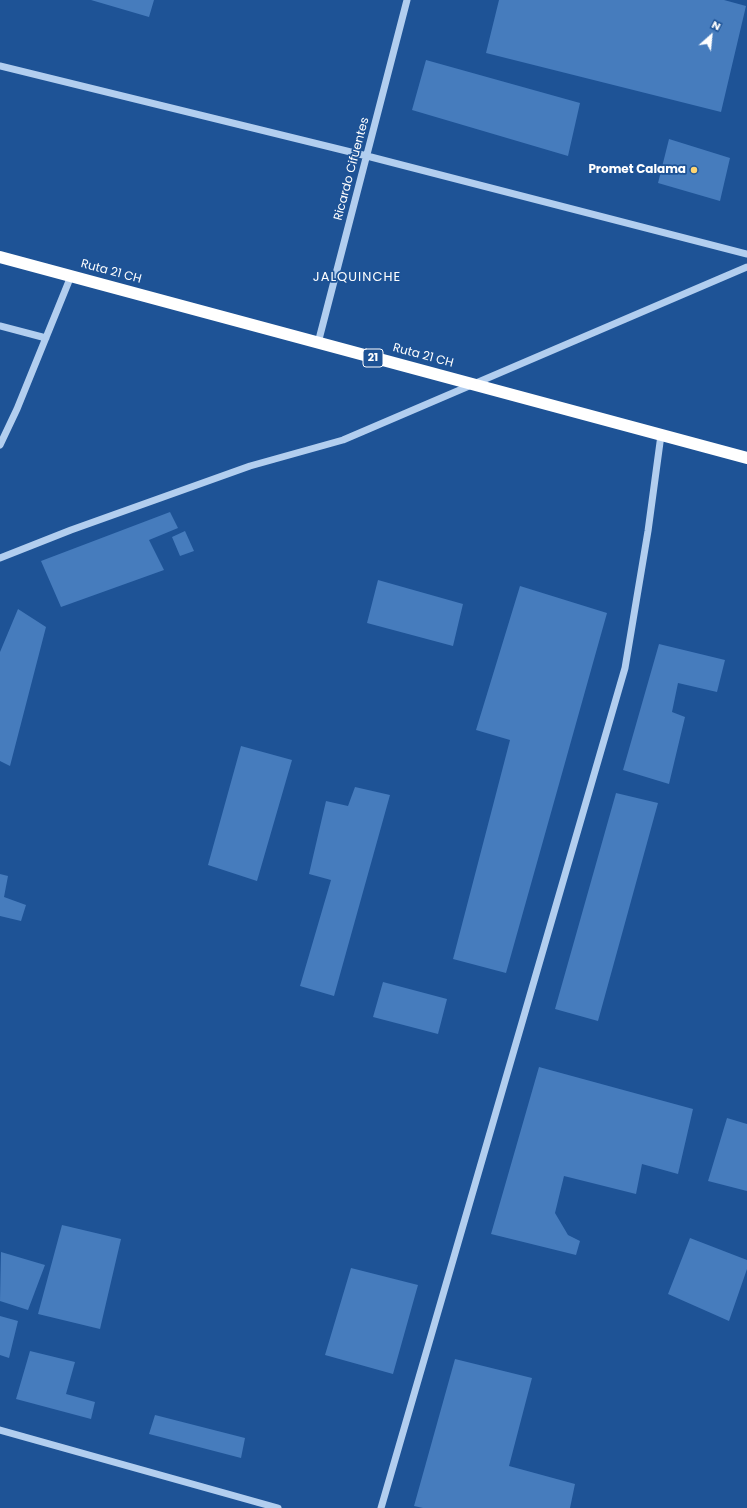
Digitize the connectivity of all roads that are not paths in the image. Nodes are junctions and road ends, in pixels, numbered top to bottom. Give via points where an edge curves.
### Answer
1 (407, 0) edge
2 (0, 66) edge
3 (367, 156) junction
4 (747, 254) edge
5 (0, 257) edge
6 (747, 268) edge
7 (71, 276) junction
8 (0, 326) edge
9 (46, 338) junction
10 (318, 343) junction
11 (473, 384) junction
12 (661, 435) junction
13 (0, 445) edge
14 (747, 458) edge
15 (0, 558) edge
16 (0, 1430) edge
17 (278, 1508) edge
18 (381, 1508) edge

1 - 3 street, Ricardo Cifuentes
2 - 3 street
3 - 4 street
3 - 10 street, Ricardo Cifuentes
5 - 7 highway, Ruta 21 CH / 21
6 - 11 street
7 - 9 street
7 - 10 highway, Ruta 21 CH / 21
8 - 9 street
9 - 13 street
10 - 11 highway, Ruta 21 CH / 21
11 - 12 highway, Ruta 21 CH / 21
11 - 15 street via 343,440 250,466
12 - 14 highway, Ruta 21 CH / 21
12 - 18 street via 625,668
16 - 17 street

